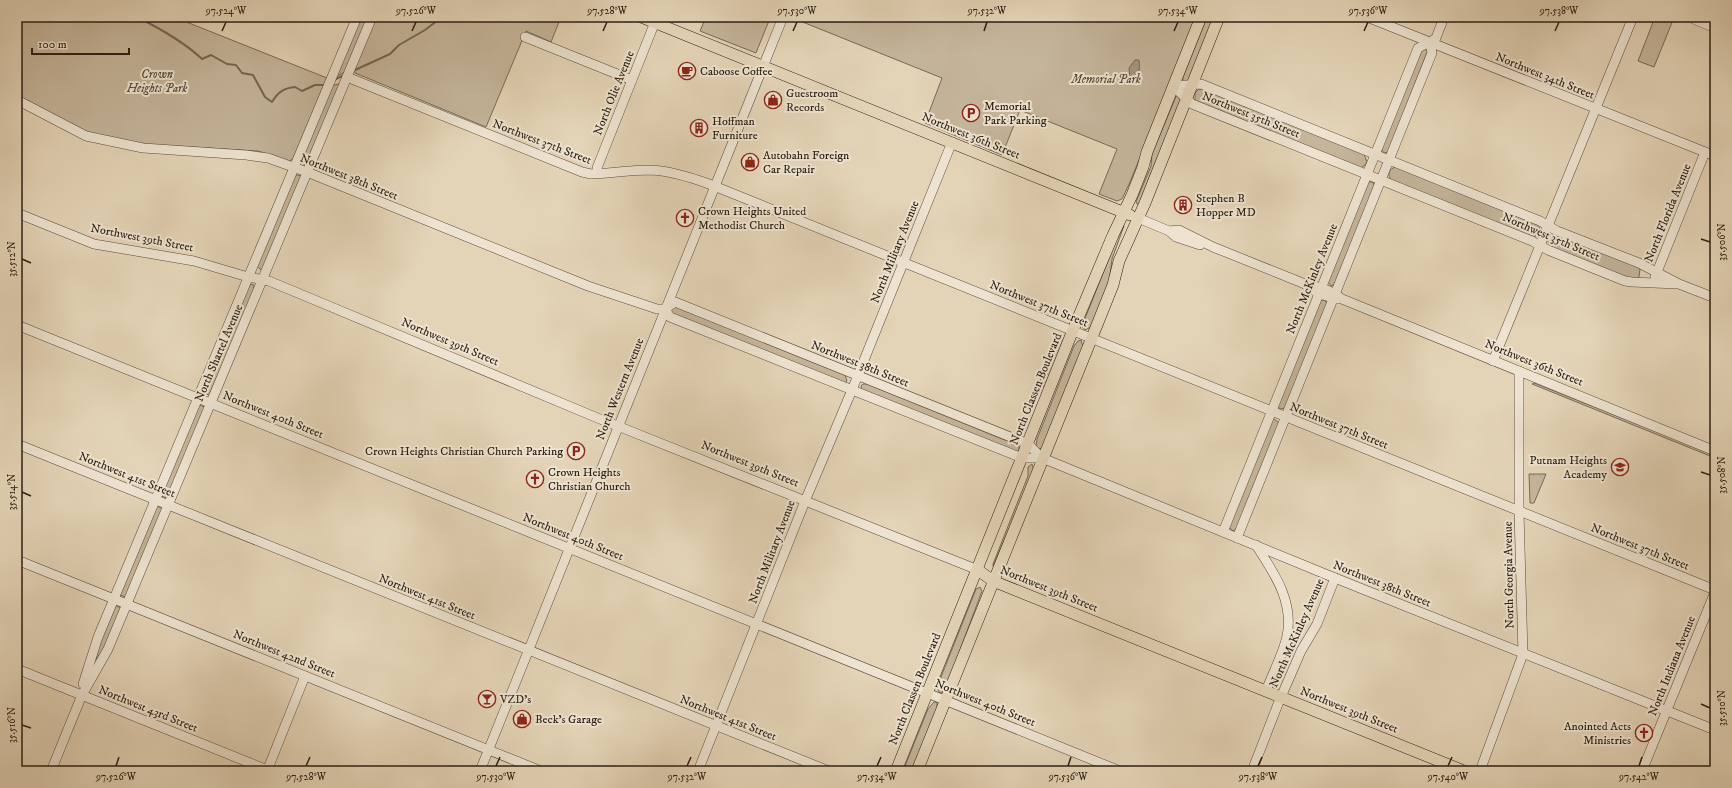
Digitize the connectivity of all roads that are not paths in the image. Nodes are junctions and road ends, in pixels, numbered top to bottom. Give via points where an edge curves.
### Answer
1 (357, 17) edge
2 (372, 17) edge
3 (641, 17) edge
4 (782, 17) edge
5 (1201, 17) edge
6 (1219, 17) edge
7 (1367, 17) edge
8 (1444, 17) edge
9 (1633, 17) edge
10 (1689, 17) edge
11 (655, 22) junction
12 (1715, 28) edge
13 (525, 37) dead end
14 (1430, 42) junction
15 (763, 67) junction
16 (348, 79) junction
17 (632, 80) junction
18 (1191, 84) junction
19 (1173, 86) junction
20 (1186, 98) junction
21 (17, 100) edge
22 (1596, 109) junction
23 (952, 142) junction
24 (1705, 152) junction
25 (1375, 155) junction
26 (1715, 156) edge
27 (1388, 160) junction
28 (294, 168) junction
29 (307, 172) junction
30 (597, 174) junction
31 (1367, 174) junction
32 (1381, 180) junction
33 (714, 186) junction
34 (1123, 212) junction
35 (17, 213) edge
36 (1138, 218) junction
37 (1548, 226) junction
38 (1540, 245) junction
39 (903, 262) junction
40 (1656, 273) junction
41 (248, 278) junction
42 (262, 280) junction
43 (1652, 283) junction
44 (1679, 284) junction
45 (1320, 290) junction
46 (1334, 296) junction
47 (1715, 298) edge
48 (665, 309) junction
49 (17, 325) edge
50 (1073, 330) junction
51 (1091, 338) junction
52 (1493, 361) junction
53 (1519, 371) junction
54 (857, 376) junction
55 (852, 390) junction
56 (198, 398) junction
57 (211, 403) junction
58 (1271, 412) junction
59 (1285, 417) junction
60 (618, 426) junction
61 (17, 444) edge
62 (1028, 444) junction
63 (1715, 450) edge
64 (1022, 458) junction
65 (1042, 458) junction
66 (155, 500) junction
67 (805, 500) junction
68 (168, 505) junction
69 (1520, 512) junction
70 (1223, 532) junction
71 (1237, 538) junction
72 (1256, 545) junction
73 (569, 548) junction
74 (17, 560) edge
75 (978, 570) junction
76 (1335, 578) junction
77 (993, 581) junction
78 (1715, 591) edge
79 (114, 599) junction
80 (127, 604) junction
81 (757, 624) junction
82 (528, 650) junction
83 (1523, 654) junction
84 (17, 669) edge
85 (305, 676) junction
86 (1266, 691) junction
87 (928, 693) junction
88 (82, 695) junction
89 (1282, 697) junction
90 (945, 700) junction
91 (1666, 711) junction
92 (716, 726) junction
93 (1715, 730) edge
94 (488, 750) junction
95 (51, 771) edge
96 (268, 771) edge
97 (480, 771) edge
98 (541, 771) edge
99 (698, 771) edge
100 (829, 771) edge
101 (896, 771) edge
102 (917, 771) edge
103 (1120, 771) edge
104 (1252, 771) edge
105 (1464, 771) edge
106 (1480, 771) edge
107 (1642, 771) edge

1 - 28 street, North Shartel Avenue
2 - 16 street, North Shartel Avenue
3 - 11 main road
4 - 15 street, North Western Avenue
5 - 19 main road, North Classen Boulevard
6 - 18 main road
7 - 14 street, Northwest 34th Street
8 - 14 street, North McKinley Avenue via 1436,38
9 - 22 street
10 - 12 street
11 - 15 main road, Northwest 36th Street
11 - 17 street, North Olie Avenue
13 - 17 street
14 - 22 street, Northwest 34th Street
14 - 25 street, North McKinley Avenue via 1418,48
14 - 27 street, North McKinley Avenue via 1432,53
15 - 23 main road, Northwest 36th Street
15 - 33 street, North Western Avenue
16 - 29 street, North Shartel Avenue
16 - 30 street, Northwest 37th Street via 574,169
17 - 30 street, North Olie Avenue via 597,168
18 - 19 street, Northwest 35th Street
18 - 20 main road
18 - 25 street, Northwest 35th Street via 1201,84
19 - 20 street, Northwest 35th Street
19 - 34 main road, North Classen Boulevard
20 - 31 street, Northwest 35th Street via 1192,104
20 - 36 main road
21 - 28 street, Northwest 38th Street via 86,136 143,148 268,158
22 - 24 street, Northwest 34th Street
22 - 37 street
23 - 34 main road, Northwest 36th Street
23 - 39 street, North Military Avenue
24 - 26 street, Northwest 34th Street
24 - 40 street, North Florida Avenue
25 - 27 street, Northwest 35th Street
25 - 31 street, North McKinley Avenue
27 - 32 street, North McKinley Avenue
27 - 37 street, Northwest 35th Street via 1540,220
28 - 29 street, Northwest 38th Street
28 - 41 street, North Shartel Avenue
29 - 42 street, North Shartel Avenue
29 - 48 street, Northwest 38th Street via 593,288 657,309
30 - 33 street, Northwest 37th Street via 661,171
31 - 32 street, Northwest 35th Street
31 - 45 street, North McKinley Avenue
32 - 38 street, Northwest 35th Street
32 - 46 street, North McKinley Avenue
33 - 39 street, Northwest 37th Street
33 - 48 street, North Western Avenue
34 - 36 main road, Northwest 36th Street
34 - 50 main road, North Classen Boulevard
35 - 41 street, Northwest 39th Street via 94,244 194,260
36 - 45 street, Northwest 36th Street via 1169,231 1179,230 1213,247
36 - 51 main road
37 - 38 street
37 - 40 street, Northwest 35th Street
38 - 43 street, Northwest 35th Street via 1625,281
38 - 52 street
39 - 50 street, Northwest 37th Street
39 - 54 street, North Military Avenue
40 - 43 street, North Florida Avenue
40 - 44 street, Northwest 35th Street
41 - 42 street, Northwest 39th Street
41 - 56 street, North Shartel Avenue
42 - 57 street, North Shartel Avenue
42 - 60 street, Northwest 39th Street
43 - 44 street, Northwest 35th Street
44 - 47 street, Northwest 35th Street
45 - 46 street, Northwest 36th Street
45 - 58 street, North McKinley Avenue
46 - 52 street, Northwest 36th Street
46 - 59 street, North McKinley Avenue
48 - 54 street, Northwest 38th Street via 675,302
48 - 55 street, Northwest 38th Street via 670,317
48 - 60 street, North Western Avenue
49 - 56 street, Northwest 40th Street
50 - 51 street, Northwest 37th Street
50 - 62 main road, North Classen Boulevard
51 - 58 street, Northwest 37th Street
51 - 65 main road
52 - 53 street, Northwest 36th Street
53 - 63 street, Northwest 36th Street
53 - 69 street, North Georgia Avenue
54 - 55 street, North Military Avenue
54 - 62 street, Northwest 38th Street
55 - 64 street, Northwest 38th Street
55 - 67 street, North Military Avenue
56 - 57 street, Northwest 40th Street
56 - 66 street, North Shartel Avenue
57 - 68 street, North Shartel Avenue
57 - 73 street, Northwest 40th Street
58 - 59 street, Northwest 37th Street
58 - 70 street, North McKinley Avenue
59 - 69 street, Northwest 37th Street
59 - 71 street, North McKinley Avenue
60 - 67 street, Northwest 39th Street
60 - 73 street, North Western Avenue
61 - 66 street, Northwest 41st Street
62 - 64 main road, North Classen Boulevard
62 - 65 street, Northwest 38th Street
64 - 65 street, Northwest 38th Street
64 - 75 main road, North Classen Boulevard
65 - 70 street, Northwest 38th Street
65 - 77 main road
66 - 68 street, Northwest 41st Street
66 - 79 street, North Shartel Avenue
67 - 75 street, Northwest 39th Street
67 - 81 street, North Military Avenue
68 - 80 street, North Shartel Avenue
68 - 82 street, Northwest 41st Street
69 - 78 street, Northwest 37th Street
69 - 83 street, North Georgia Avenue
70 - 71 street, Northwest 38th Street
71 - 72 street, Northwest 38th Street
72 - 76 street, Northwest 38th Street
72 - 86 street, North McKinley Avenue via 1278,580 1286,599 1288,619 1287,636
73 - 81 street, Northwest 40th Street
73 - 82 street, North Western Avenue
74 - 79 street, Northwest 42nd Street
75 - 77 main road, Northwest 39th Street
75 - 87 main road, North Classen Boulevard
76 - 83 street, Northwest 38th Street
76 - 89 street, North McKinley Avenue via 1317,624 1301,651
77 - 86 main road, Northwest 39th Street
77 - 90 main road
78 - 91 street, North Indiana Avenue
79 - 80 street, Northwest 42nd Street
79 - 88 street, North Shartel Avenue via 94,647
80 - 85 street, Northwest 42nd Street
80 - 88 street, North Shartel Avenue via 108,648
81 - 87 street, Northwest 40th Street
81 - 92 street, North Military Avenue
82 - 92 street, Northwest 41st Street
82 - 94 street, North Western Avenue
83 - 91 street, Northwest 38th Street
83 - 106 street, North Georgia Avenue
84 - 88 street, Northwest 43rd Street
85 - 94 street, Northwest 42nd Street
85 - 96 street
86 - 89 main road, Northwest 39th Street
87 - 90 street, Northwest 40th Street
87 - 101 main road, North Classen Boulevard
88 - 95 street, North Shartel Avenue
88 - 96 street, Northwest 43rd Street
89 - 104 street, North McKinley Avenue
89 - 105 main road, Northwest 39th Street
90 - 102 main road
90 - 103 street, Northwest 40th Street
91 - 93 street, Northwest 38th Street
91 - 107 street, North Indiana Avenue
92 - 99 street, North Military Avenue
92 - 100 street, Northwest 41st Street
94 - 97 street, North Western Avenue
94 - 98 street, Northwest 42nd Street

